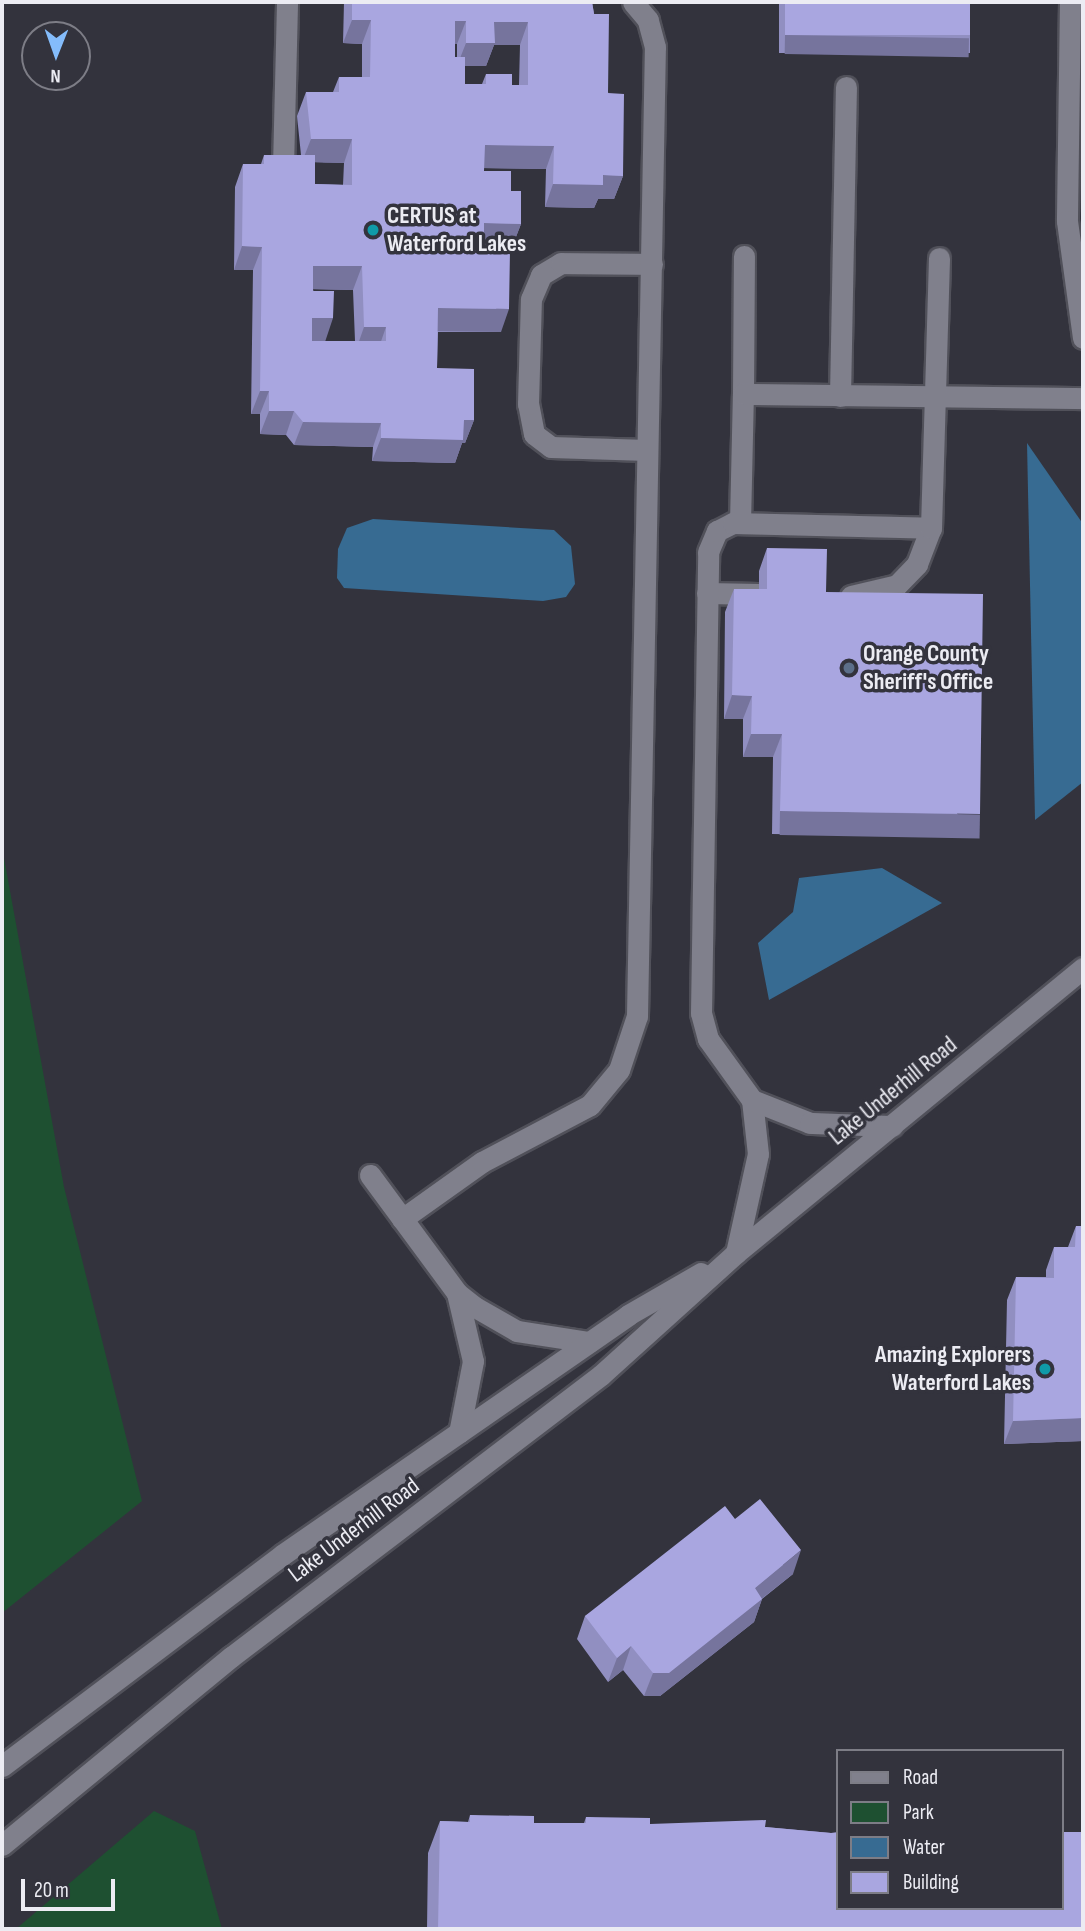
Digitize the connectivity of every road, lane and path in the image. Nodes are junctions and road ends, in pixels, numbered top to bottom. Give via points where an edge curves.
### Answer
1 (287, 2) edge
2 (633, 2) edge
3 (1070, 2) edge
4 (1076, 39) edge
5 (846, 87) dead end
6 (283, 167) edge
7 (744, 256) dead end
8 (939, 258) dead end
9 (652, 264) junction
10 (1083, 338) edge
11 (743, 394) junction
12 (840, 396) junction
13 (936, 398) junction
14 (1083, 398) edge
15 (647, 450) junction
16 (740, 523) junction
17 (930, 528) junction
18 (707, 593) junction
19 (758, 594) edge
20 (831, 596) edge
21 (1083, 968) edge
22 (752, 1100) junction
23 (892, 1126) junction
24 (370, 1175) dead end
25 (402, 1219) junction
26 (736, 1253) junction
27 (457, 1293) junction
28 (589, 1342) junction
29 (459, 1433) junction
30 (2, 1766) edge
31 (2, 1845) edge

1 - 6 street
2 - 9 street via 648,20 655,47
3 - 4 street
4 - 10 street via 1067,221
5 - 12 street
7 - 11 street
8 - 13 street
9 - 15 street
9 - 15 street via 561,263 546,270 531,299 528,380 529,420 544,444
11 - 12 street
11 - 16 street
12 - 13 street
13 - 14 street
13 - 17 street
15 - 25 street via 640,989 630,1044 614,1079 590,1105 482,1162
16 - 17 street
16 - 18 street via 720,528 712,540
17 - 20 street via 917,564 897,585 870,595
18 - 19 street
18 - 22 street via 702,1021
21 - 23 street, Lake Underhill Road
22 - 23 street via 810,1123
22 - 26 street via 758,1154
23 - 26 street, Lake Underhill Road
24 - 25 street
25 - 27 street
26 - 28 street, Lake Underhill Road
26 - 31 street, Lake Underhill Road via 601,1375 231,1657
27 - 28 street via 505,1327
27 - 29 street via 473,1361
28 - 29 street, Lake Underhill Road
29 - 30 street, Lake Underhill Road via 282,1555

